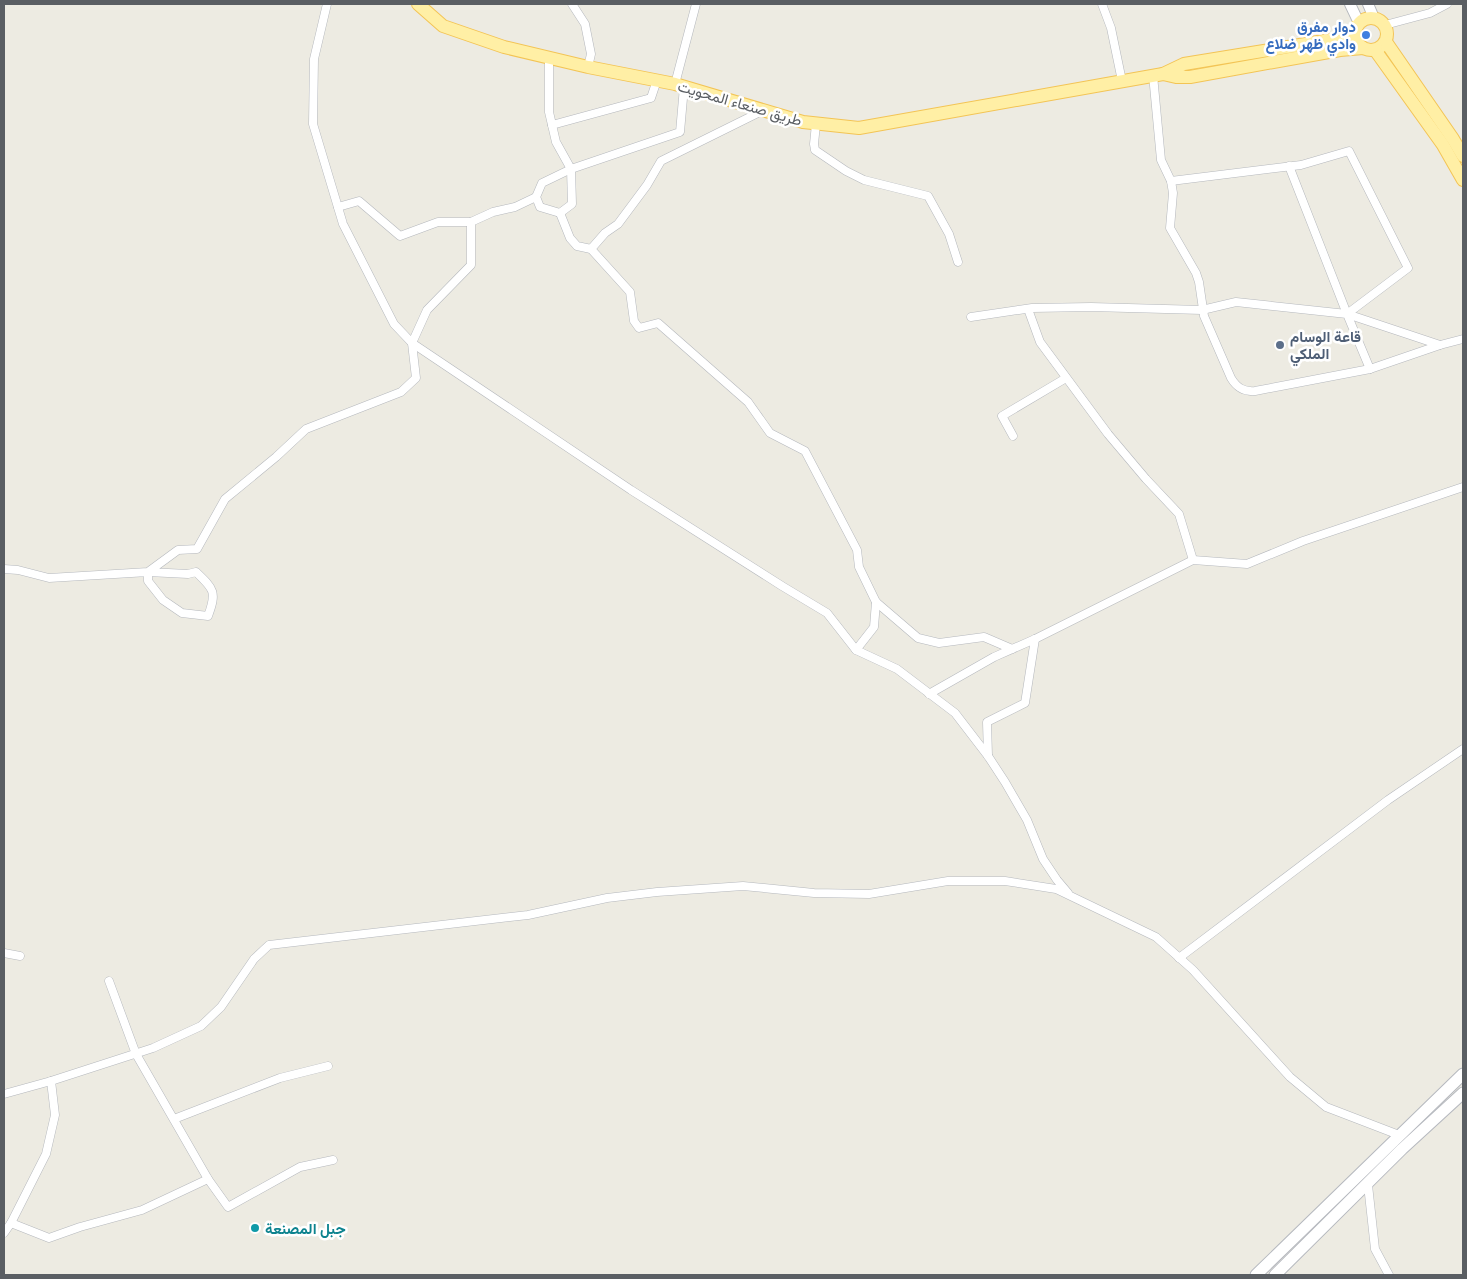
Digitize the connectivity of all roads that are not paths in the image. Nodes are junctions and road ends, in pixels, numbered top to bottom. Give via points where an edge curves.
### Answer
1 (327, 4) edge
2 (418, 4) edge
3 (572, 4) edge
4 (696, 4) edge
5 (1102, 4) edge
6 (1350, 4) edge
7 (1368, 4) edge
8 (1447, 4) edge
9 (1380, 22) junction
10 (1357, 28) junction
11 (1374, 47) junction
12 (548, 58) junction
13 (588, 67) junction
14 (1158, 74) junction
15 (657, 80) junction
16 (1122, 81) junction
17 (679, 86) junction
18 (762, 111) junction
19 (816, 124) junction
20 (552, 125) junction
21 (1463, 156) edge
22 (1289, 166) junction
23 (571, 169) junction
24 (1463, 180) edge
25 (1171, 181) junction
26 (536, 197) junction
27 (338, 208) junction
28 (560, 213) junction
29 (471, 222) junction
30 (592, 249) junction
31 (958, 262) dead end
32 (1028, 309) junction
33 (1202, 310) junction
34 (1347, 314) junction
35 (971, 317) dead end
36 (1463, 339) edge
37 (412, 343) junction
38 (1440, 345) junction
39 (1370, 369) junction
40 (1066, 378) junction
41 (1013, 436) dead end
42 (1463, 487) edge
43 (1193, 560) junction
44 (4, 569) edge
45 (148, 572) junction
46 (876, 602) junction
47 (1035, 639) junction
48 (1012, 649) junction
49 (856, 650) junction
50 (929, 694) junction
51 (1463, 749) edge
52 (988, 756) junction
53 (1071, 896) junction
54 (4, 954) edge
55 (20, 956) dead end
56 (1179, 958) junction
57 (109, 982) dead end
58 (136, 1054) junction
59 (328, 1066) dead end
60 (1463, 1074) edge
61 (52, 1081) junction
62 (1463, 1093) edge
63 (4, 1094) edge
64 (174, 1119) junction
65 (1399, 1135) junction
66 (333, 1160) dead end
67 (208, 1179) junction
68 (1368, 1185) junction
69 (1342, 1191) junction
70 (1352, 1200) junction
71 (11, 1223) junction
72 (4, 1233) edge
73 (1256, 1275) edge
74 (1275, 1275) edge
75 (1389, 1275) edge

1 - 27 street via 314,59 314,124
2 - 12 main road, طريق صنعاء المحويت via 443,26
3 - 13 street via 585,24 591,54
4 - 17 street
5 - 16 street via 1112,28
6 - 10 street
7 - 9 street
8 - 9 street via 1430,13
9 - 10 main road via 1369,18
9 - 11 main road via 1388,36
10 - 11 main road via 1358,44
10 - 14 main road, طريق صنعاء المحويت via 1330,40 1184,64
11 - 14 main road, طريق صنعاء المحويت via 1340,50 1190,77
11 - 21 main road via 1453,139
11 - 24 main road via 1443,145
12 - 13 main road, طريق صنعاء المحويت
12 - 20 street
13 - 15 main road, طريق صنعاء المحويت
14 - 16 main road, طريق صنعاء المحويت
14 - 25 street via 1160,154
15 - 17 main road, طريق صنعاء المحويت
15 - 20 street via 651,98
16 - 19 main road, طريق صنعاء المحويت via 860,128
17 - 18 main road, طريق صنعاء المحويت
17 - 23 street via 680,132
18 - 19 main road, طريق صنعاء المحويت
18 - 30 street via 661,161 618,224 605,233
19 - 31 street via 816,150 846,171 864,180 928,196 949,234
20 - 23 street via 556,142
22 - 25 street
22 - 34 street
22 - 34 street via 1349,151 1408,268
23 - 26 street via 542,183
23 - 28 street via 572,204
25 - 33 street via 1170,228 1198,278
26 - 28 street via 540,207
26 - 29 street via 515,208 493,212
27 - 29 street via 359,201 400,236 438,222
27 - 37 street via 394,324
28 - 30 street via 576,246
29 - 37 street via 471,265 427,310
30 - 46 street via 630,292 634,321 639,328 658,323 748,402 770,433 805,452 857,550 858,567
32 - 33 street
32 - 35 street
32 - 40 street via 1040,342
33 - 34 street via 1236,302
33 - 39 street via 1233,382 1246,391
34 - 38 street
34 - 39 street
36 - 38 street
37 - 45 street via 416,378 400,392 306,429 225,499 197,549 178,550
37 - 49 street via 631,490 827,613
38 - 39 street
40 - 41 street via 1002,416
40 - 43 street via 1108,434 1179,514
42 - 43 street via 1303,541 1247,564
43 - 47 street
44 - 45 street via 49,578
45 - 45 street via 148,581 163,600 182,613 208,616 214,601 211,586 196,572
46 - 48 street via 918,638 939,642 984,637
46 - 49 street via 874,627
47 - 48 street
47 - 52 street via 1025,703 987,722
48 - 50 street
49 - 50 street via 897,669
50 - 52 street via 955,713
51 - 56 street via 1388,800
52 - 53 street via 1027,820 1043,858
53 - 56 street via 1156,937
53 - 58 street via 1056,889 1005,881 948,881 869,894 743,886 606,898 528,915 269,945 254,959 221,1007 201,1026
54 - 55 street
56 - 65 street via 1290,1077 1326,1107
57 - 58 street
58 - 61 street
58 - 64 street
59 - 64 street via 280,1078
60 - 65 main road
61 - 63 street
61 - 71 street via 55,1115 46,1154
62 - 68 main road
64 - 67 street
65 - 69 main road
66 - 67 street via 300,1167 228,1207
67 - 71 street via 142,1210 49,1238
68 - 70 main road
68 - 75 street via 1375,1249
69 - 70 main road
69 - 73 main road
70 - 74 main road
71 - 72 street

